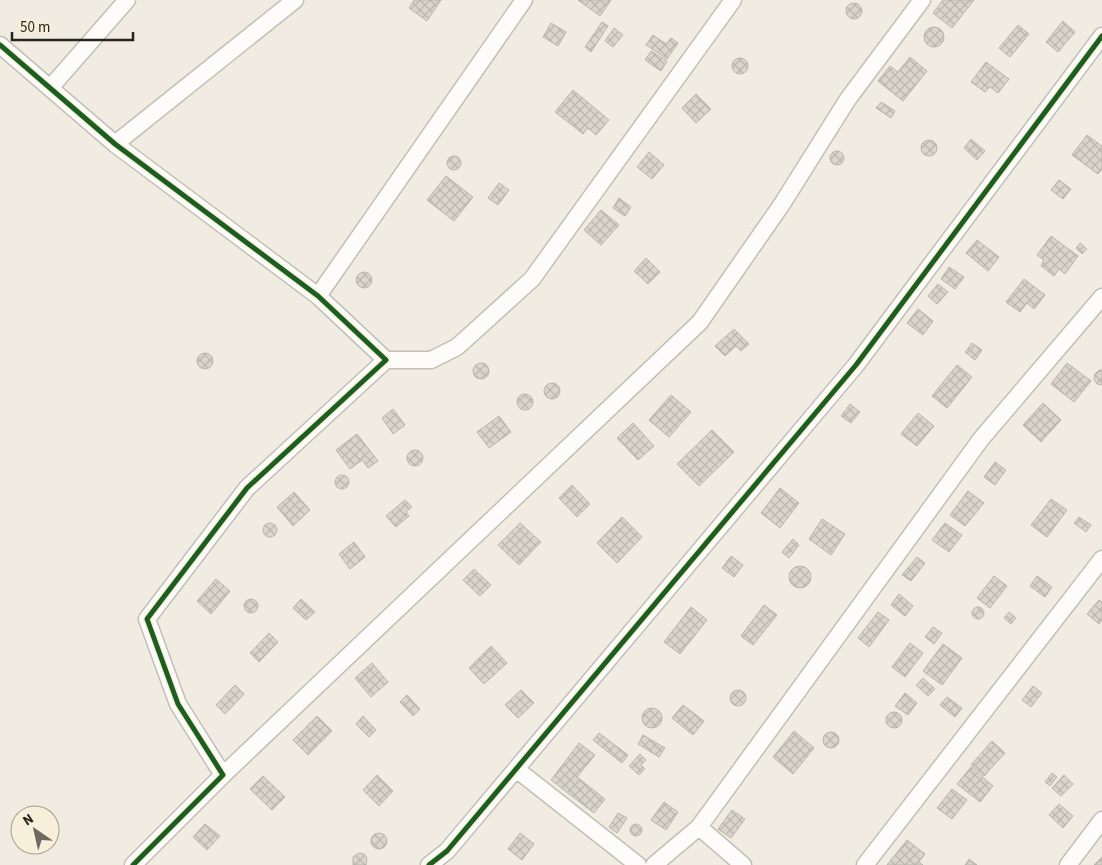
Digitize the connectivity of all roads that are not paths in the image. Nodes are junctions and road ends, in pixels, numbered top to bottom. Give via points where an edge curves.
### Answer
1 (127, 0) edge
2 (295, 0) edge
3 (524, 0) edge
4 (733, 0) edge
5 (922, 0) edge
6 (1102, 36) edge
7 (0, 45) edge
8 (50, 88) junction
9 (115, 144) junction
10 (318, 296) junction
11 (1102, 297) edge
12 (386, 360) junction
13 (1102, 559) edge
14 (516, 769) junction
15 (223, 775) junction
16 (1102, 820) edge
17 (699, 827) junction
18 (134, 865) edge
19 (429, 865) edge
20 (638, 865) edge
21 (654, 865) edge
22 (743, 865) edge
23 (865, 865) edge
24 (1068, 865) edge

1 - 8 street
2 - 9 street
3 - 10 street
4 - 12 street via 532,279 457,347 431,360
5 - 15 street via 848,100 782,204 700,322
6 - 14 street via 856,365
7 - 8 street
8 - 9 street
9 - 10 street
10 - 12 street
11 - 17 street via 981,439
12 - 15 street via 247,488 147,619 178,704
13 - 23 street
14 - 19 street via 447,851
14 - 20 street
15 - 18 street
16 - 24 street
17 - 21 street
17 - 22 street

